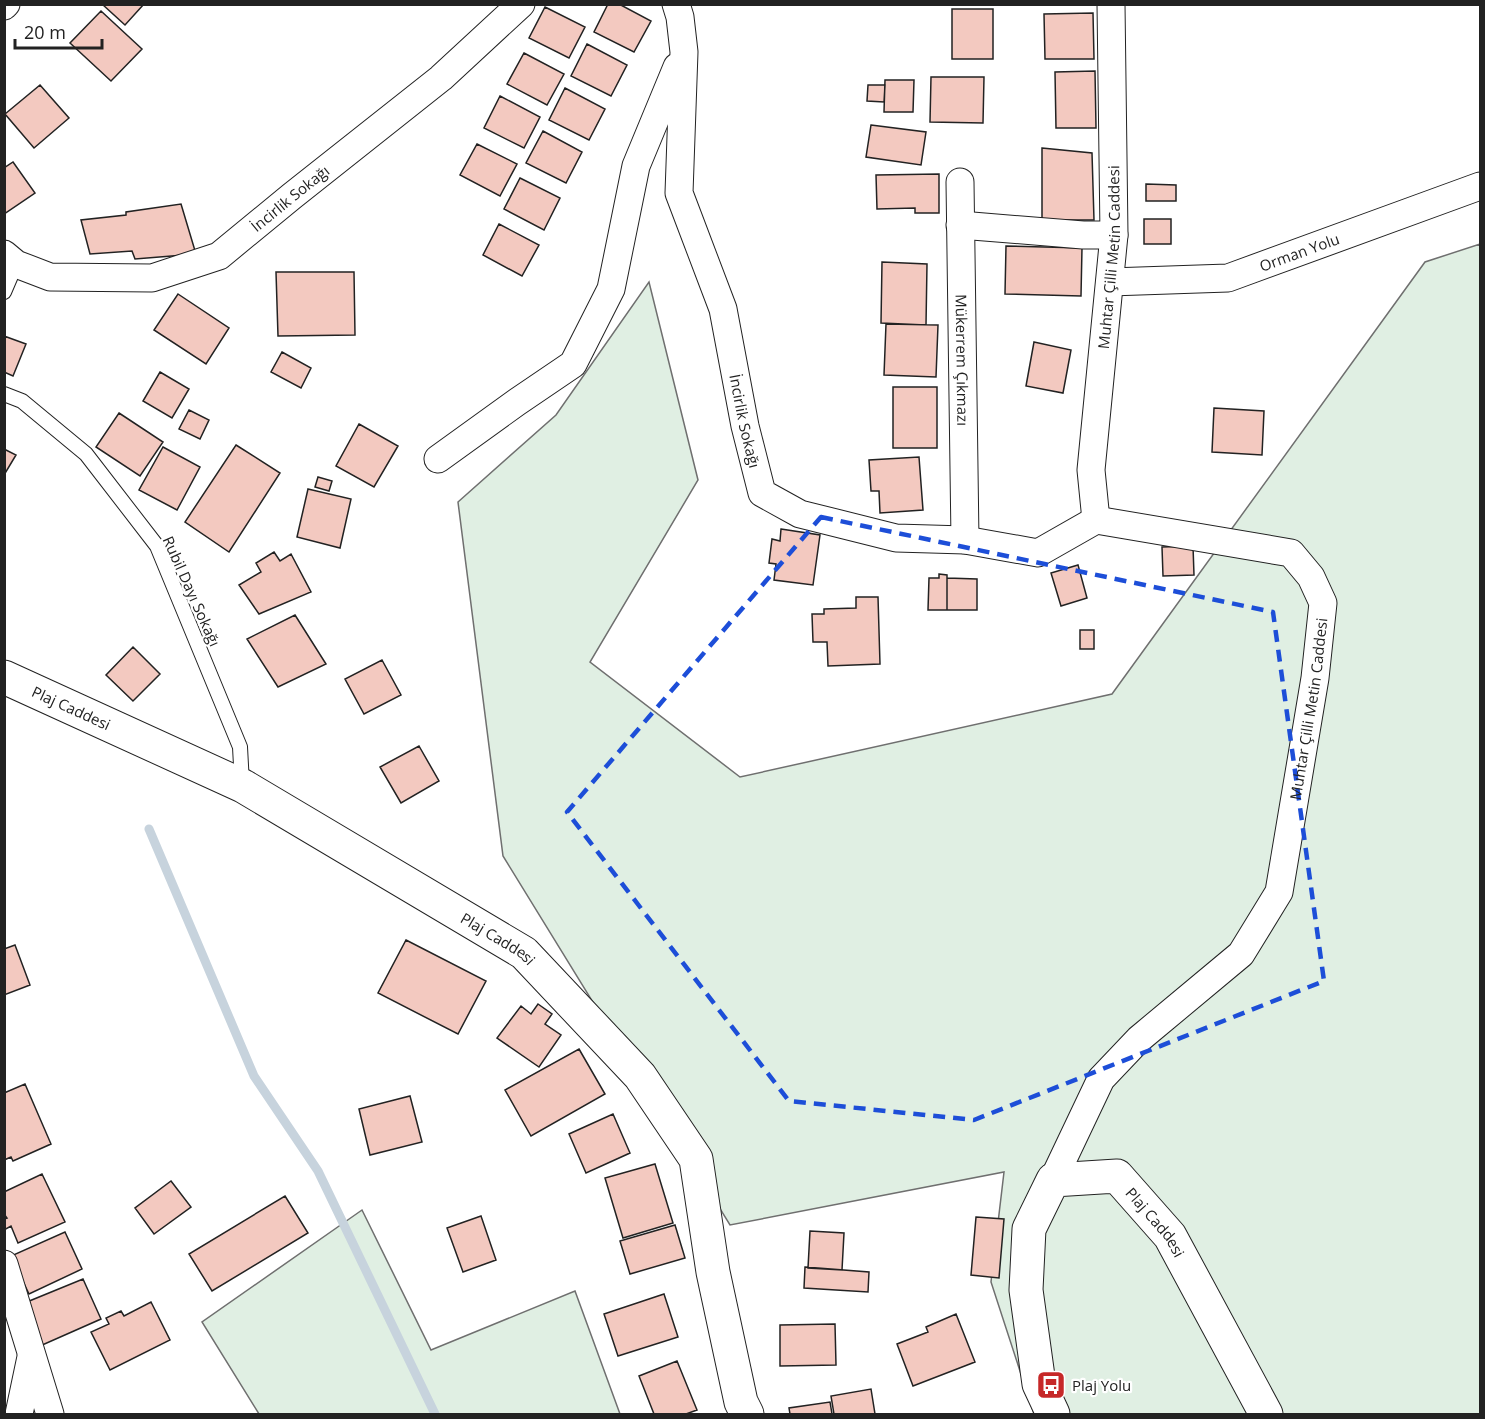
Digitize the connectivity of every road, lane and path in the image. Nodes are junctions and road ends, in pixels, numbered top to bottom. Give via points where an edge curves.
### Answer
1 (521, 4) edge
2 (676, 4) edge
3 (1112, 4) edge
4 (684, 52) junction
5 (960, 182) dead end
6 (1480, 186) edge
7 (960, 225) junction
8 (1114, 235) junction
9 (10, 259) edge
10 (1110, 282) junction
11 (4, 292) edge
12 (4, 394) edge
13 (438, 459) dead end
14 (1096, 520) junction
15 (965, 540) junction
16 (4, 677) edge
17 (243, 786) junction
18 (1053, 1180) junction
19 (4, 1264) edge
20 (32, 1353) junction
21 (19, 1414) edge
22 (50, 1414) edge
23 (747, 1414) edge
24 (1053, 1414) edge
25 (1266, 1414) edge

1 - 9 street, İncirlik Sokağı via 441,78 219,256 152,278 50,277
2 - 4 street, İncirlik Sokağı
3 - 8 street, Muhtar Çilli Metin Caddesi
4 - 13 street via 636,165 611,289 573,364
4 - 15 street, İncirlik Sokağı via 679,193 723,309 762,493 800,514 896,538
5 - 7 street, Mükerrem Çıkmazı
6 - 10 street, Orman Yolu via 1228,278
7 - 8 street
7 - 15 street, Mükerrem Çıkmazı
8 - 10 street, Muhtar Çilli Metin Caddesi
9 - 11 lane
10 - 14 street, Muhtar Çilli Metin Caddesi via 1091,470
12 - 17 lane, Rubil Dayı Sokağı via 22,401 86,454 158,546 240,747
14 - 15 street, İncirlik Sokağı via 1038,553
14 - 18 street, Muhtar Çilli Metin Caddesi via 1291,553 1311,577 1323,603 1315,678 1279,892 1241,954 1139,1039 1101,1079
16 - 17 street, Plaj Caddesi
17 - 23 street, Plaj Caddesi via 524,953 640,1076 696,1159 713,1272 741,1402
18 - 24 street via 1029,1229 1026,1290 1039,1384
18 - 25 street, Plaj Caddesi via 1117,1176 1170,1236
19 - 20 street
20 - 21 street
20 - 22 street

